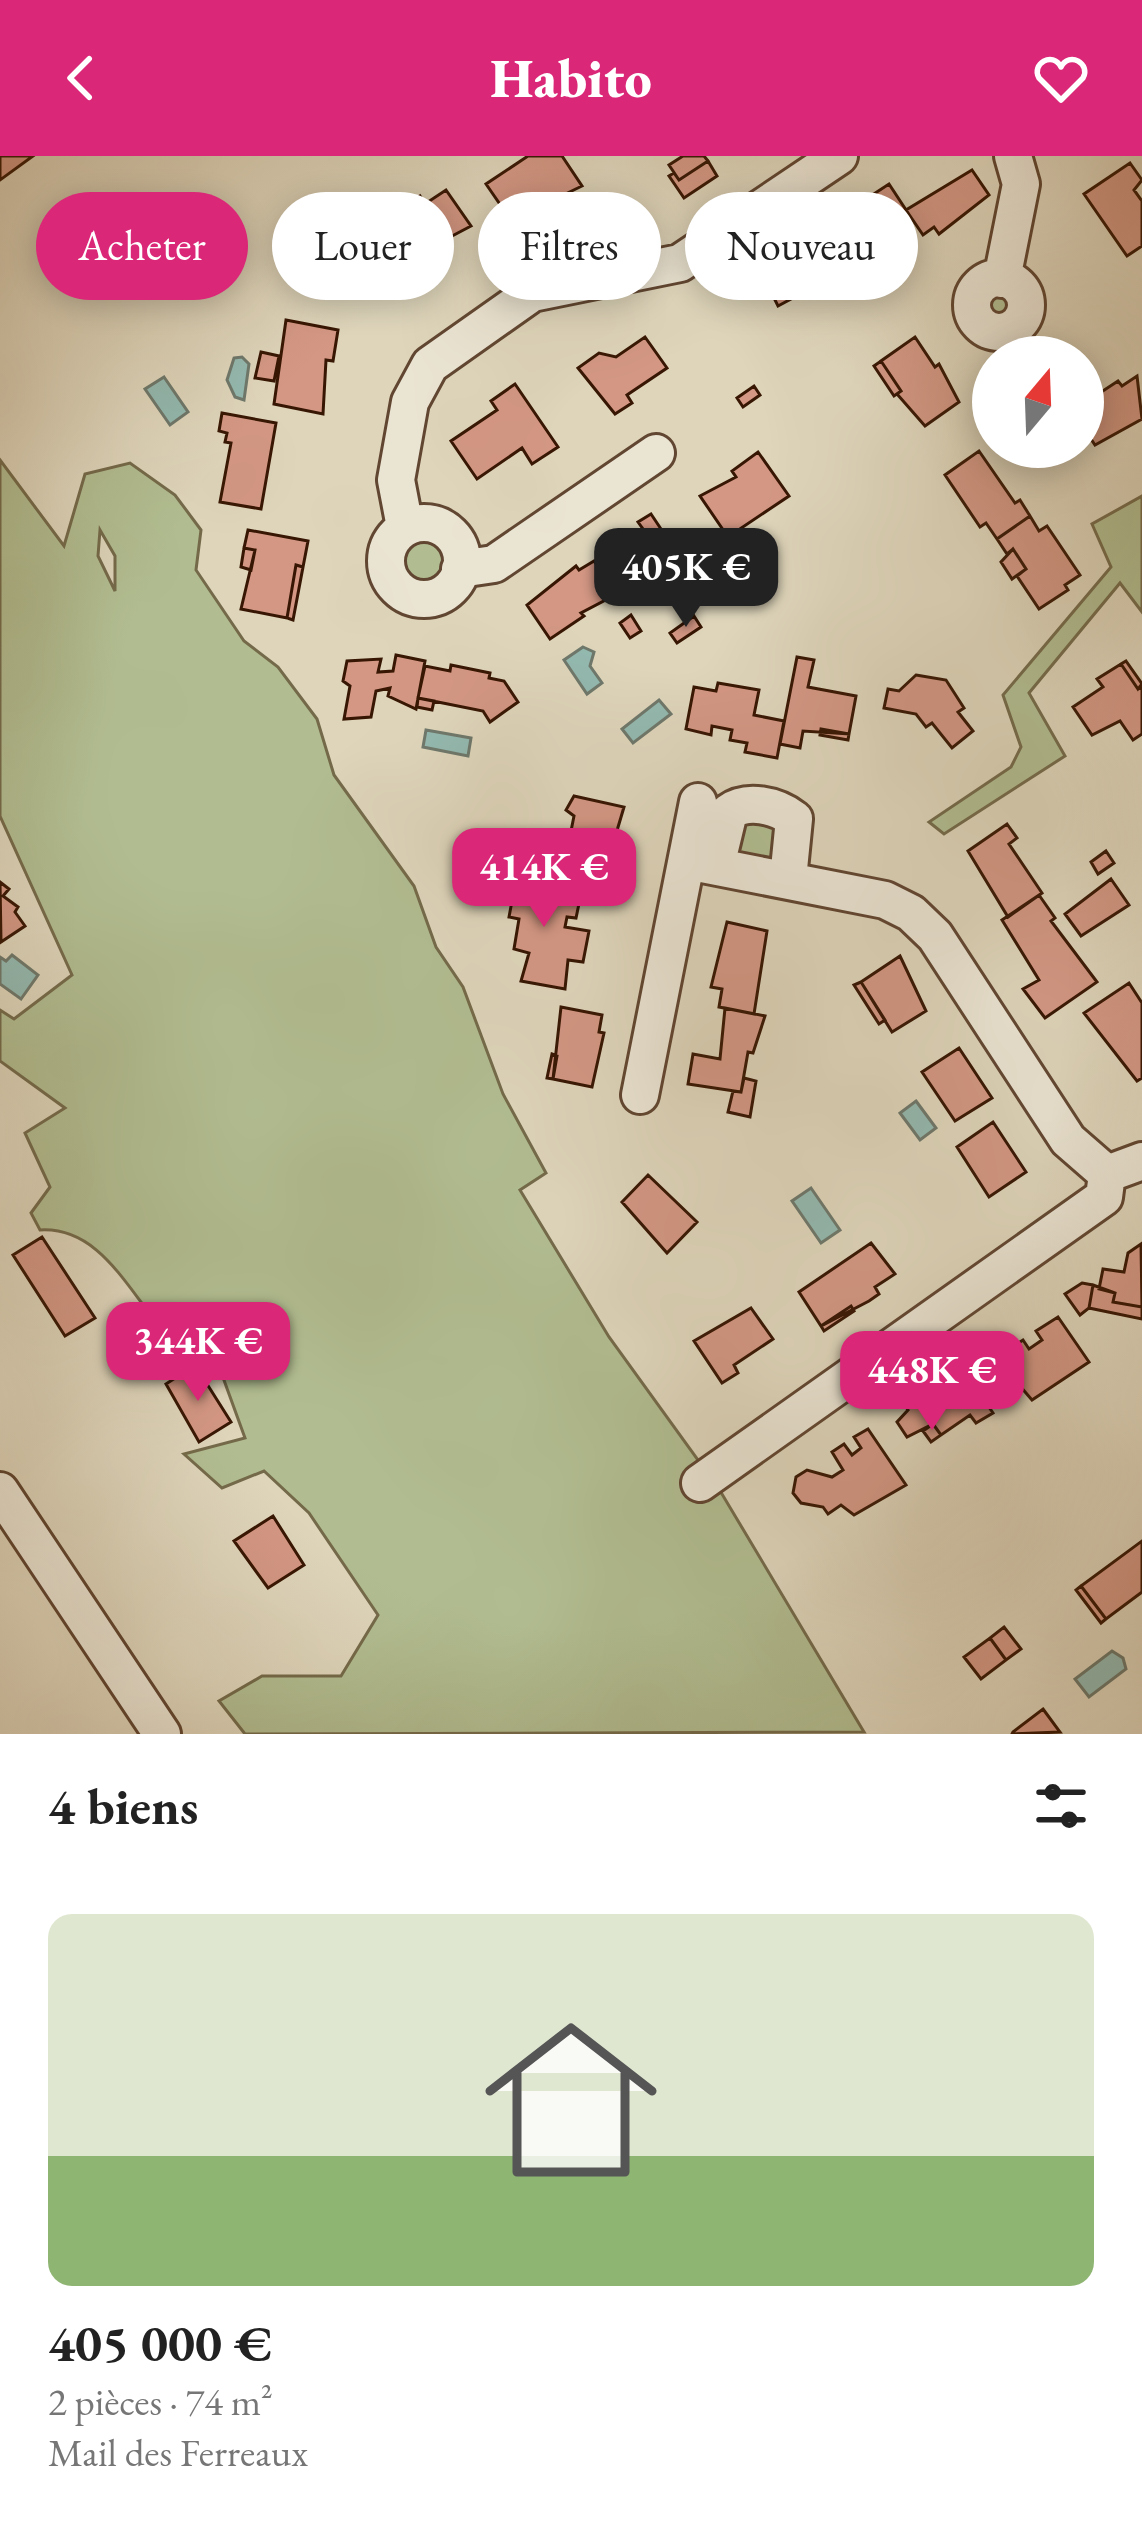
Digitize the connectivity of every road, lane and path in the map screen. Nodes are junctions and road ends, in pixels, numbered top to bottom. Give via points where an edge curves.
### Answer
1 (839, 156) edge
2 (1013, 156) edge
3 (1002, 279) dead end
4 (656, 453) dead end
5 (406, 527) junction
6 (460, 569) junction
7 (698, 802) dead end
8 (702, 863) junction
9 (788, 879) junction
10 (640, 1095) dead end
11 (1125, 1168) edge
12 (700, 1483) dead end
13 (0, 1491) edge
14 (162, 1734) edge

1 - 5 street via 680,263 532,292 430,364 410,402 396,480
2 - 3 street via 1021,184
4 - 6 street via 494,564
5 - 6 street via 443,528 458,546
5 - 6 street via 386,560 398,588 435,596
7 - 8 street
8 - 9 street
8 - 9 street via 729,812 749,804 782,810 794,819
8 - 10 street
9 - 11 street via 911,913 935,936 1069,1140
11 - 12 street via 1104,1197
13 - 14 street

